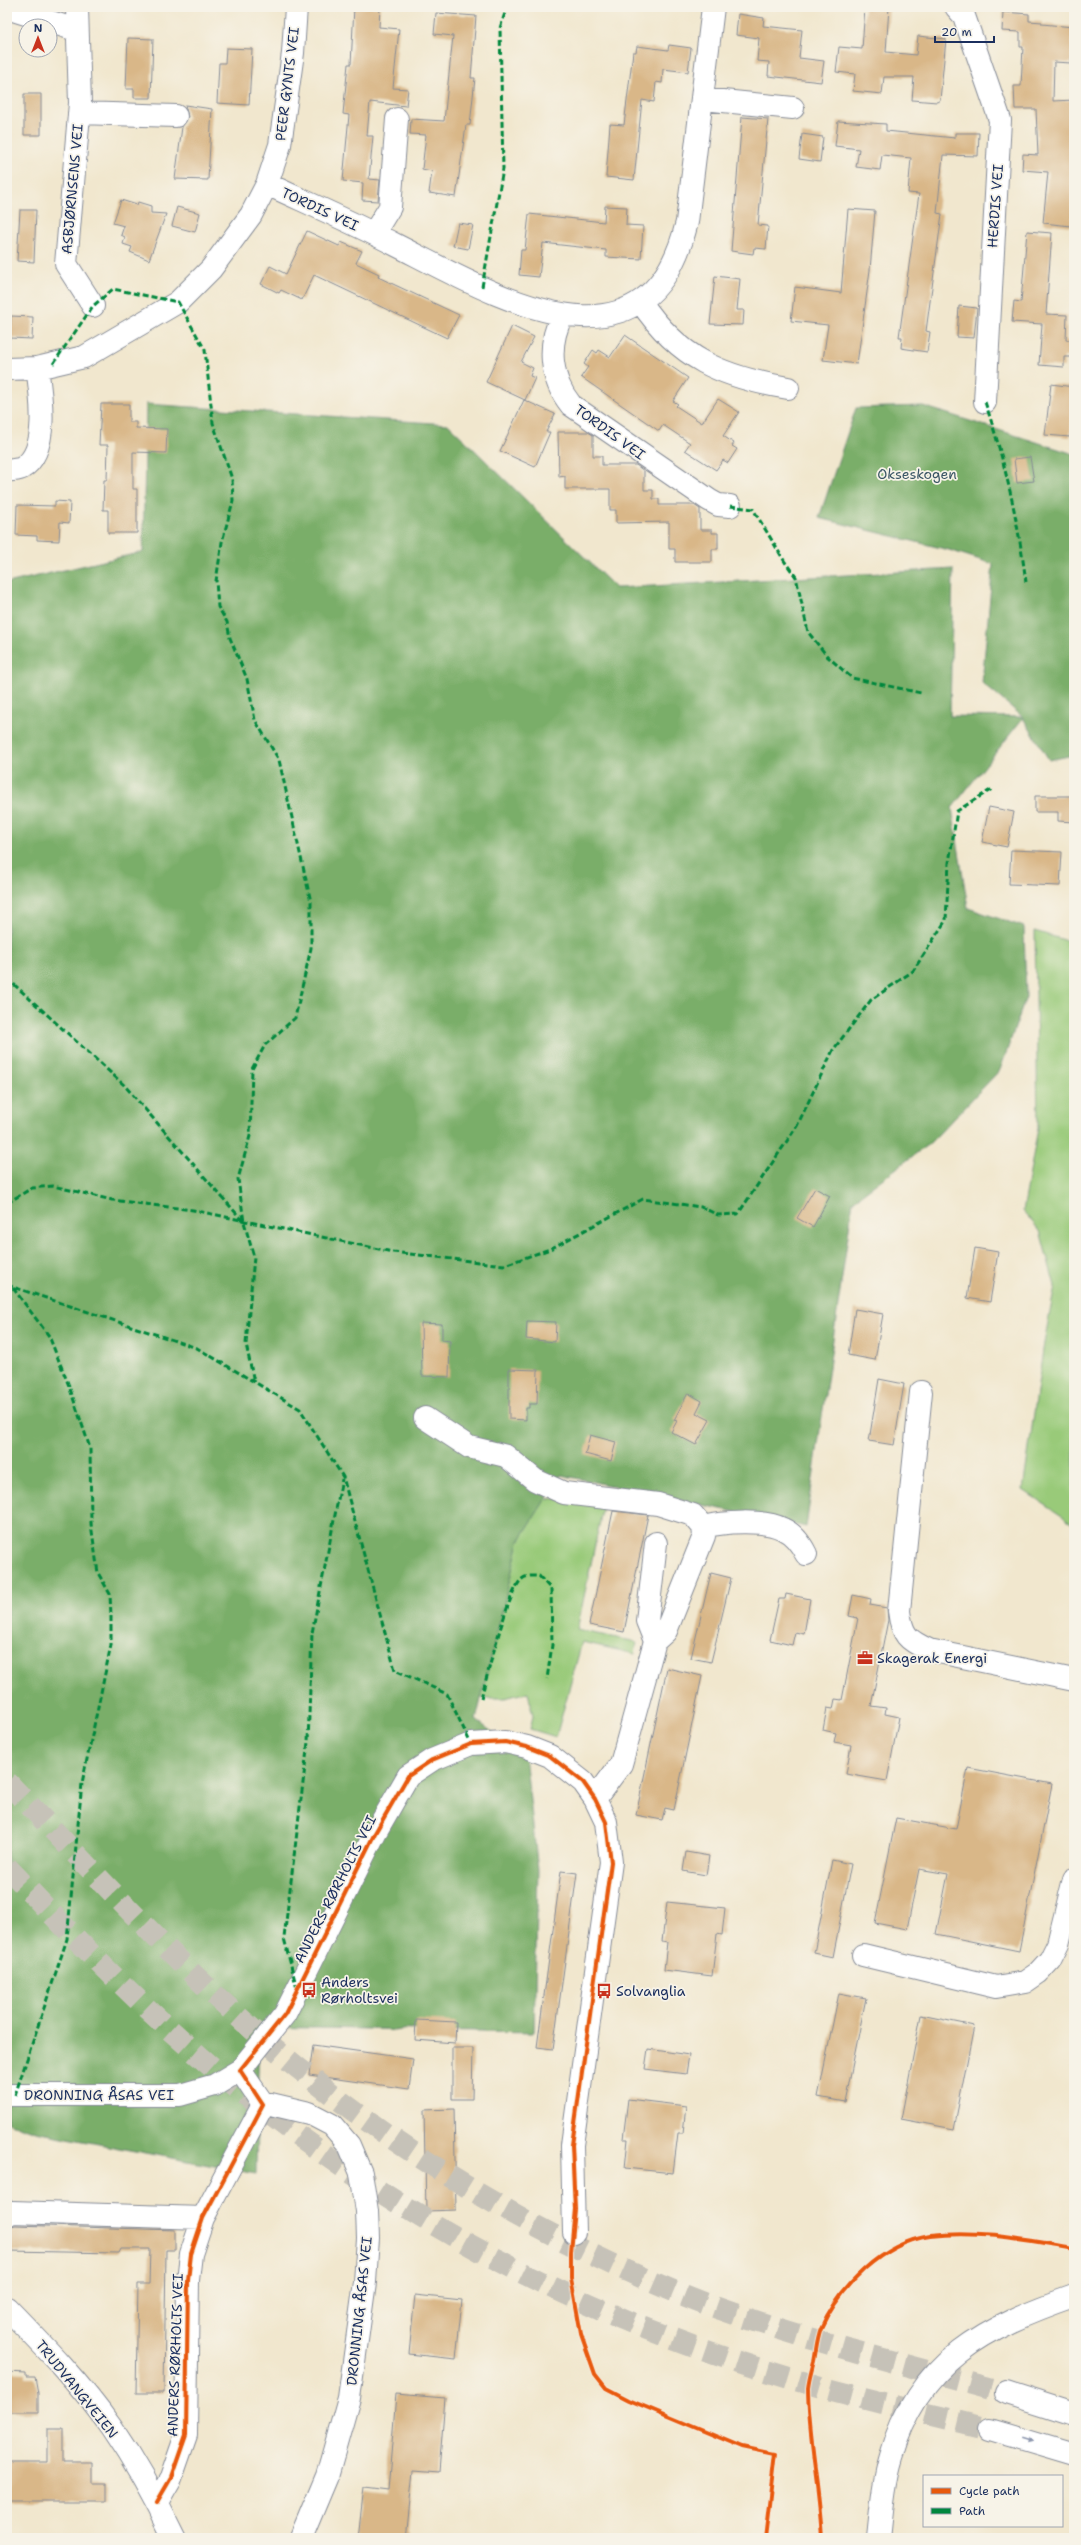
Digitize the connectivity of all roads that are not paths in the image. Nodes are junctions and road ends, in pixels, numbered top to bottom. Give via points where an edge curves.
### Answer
1 (77, 7) edge
2 (296, 7) edge
3 (712, 7) edge
4 (7, 8) edge
5 (966, 10) edge
6 (76, 30) junction
7 (703, 99) junction
8 (793, 108) dead end
9 (79, 113) junction
10 (176, 116) dead end
11 (397, 119) dead end
12 (267, 184) junction
13 (374, 233) junction
14 (641, 302) junction
15 (93, 306) dead end
16 (562, 316) junction
17 (37, 368) junction
18 (7, 369) edge
19 (788, 388) dead end
20 (985, 402) dead end
21 (7, 470) edge
22 (730, 506) dead end
23 (921, 1392) dead end
24 (425, 1418) dead end
25 (703, 1527) junction
26 (656, 1543) dead end
27 (806, 1554) dead end
28 (655, 1641) junction
29 (1074, 1680) edge
30 (595, 1799) junction
31 (1074, 1879) edge
32 (863, 1955) dead end
33 (240, 2070) junction
34 (7, 2095) edge
35 (7, 2215) edge
36 (203, 2218) junction
37 (574, 2233) dead end
38 (1074, 2296) edge
39 (7, 2308) edge
40 (1005, 2392) tunnel mouth
41 (1074, 2414) edge
42 (990, 2429) tunnel mouth
43 (1074, 2454) edge
44 (157, 2502) junction
45 (174, 2538) edge
46 (301, 2538) edge
47 (878, 2538) edge

1 - 6 street, ASBJØRNSENS VEI
2 - 12 street, PEER GYNTS VEI via 285,120
3 - 7 street, TORDIS VEI
4 - 6 street
5 - 20 street, HERDIS VEI via 1000,120
6 - 9 street, ASBJØRNSENS VEI
7 - 8 street
7 - 14 street, TORDIS VEI via 687,222 680,249 672,268
9 - 10 street, ASBJØRNSENS VEI
9 - 15 street, ASBJØRNSENS VEI via 66,264
11 - 13 street, TORDIS VEI via 390,207
12 - 13 street, TORDIS VEI
12 - 17 street, PEER GYNTS VEI via 251,215 211,269 178,302 84,357
13 - 16 street, TORDIS VEI via 482,287 541,311
14 - 16 street, TORDIS VEI via 602,316
14 - 19 street via 680,348 704,364 737,377
16 - 22 street, TORDIS VEI via 555,330 553,359 557,384 571,405 709,500
17 - 18 street, PEER GYNTS VEI
17 - 21 street via 43,406 37,452 22,468
23 - 29 street via 899,1611 902,1630 912,1643 929,1650
24 - 25 street via 469,1447 506,1456 535,1480 564,1493 658,1504 693,1515
25 - 27 street via 720,1523 773,1526 794,1537
25 - 28 street via 704,1536 666,1632
26 - 28 street via 647,1621
28 - 30 street via 621,1764
30 - 33 street, ANDERS RØRHOLTS VEI via 583,1782 550,1756 505,1742 471,1744 432,1760 408,1776 375,1833 285,2014
30 - 37 street, ANDERS RØRHOLTS VEI via 606,1822 611,1862 572,2145
31 - 32 street via 1058,1944 1050,1960 1038,1974 1025,1982 996,1987
33 - 34 street, DRONNING ÅSAS VEI via 215,2085 180,2095
33 - 36 street, ANDERS RØRHOLTS VEI via 263,2105
33 - 46 street, DRONNING ÅSAS VEI via 262,2102 310,2113 332,2125 349,2145 362,2174 367,2211 365,2282 349,2398 327,2476
35 - 36 street via 12,2212
36 - 44 street, ANDERS RØRHOLTS VEI via 191,2254 188,2280 186,2436 171,2478
38 - 47 street via 1010,2320 980,2336 936,2373 911,2409 891,2457 883,2494
39 - 44 street, TRUDVANGVEIEN via 56,2358 111,2427
40 - 41 street
42 -> 43 street
44 - 45 street, TRUDVANGVEIEN

